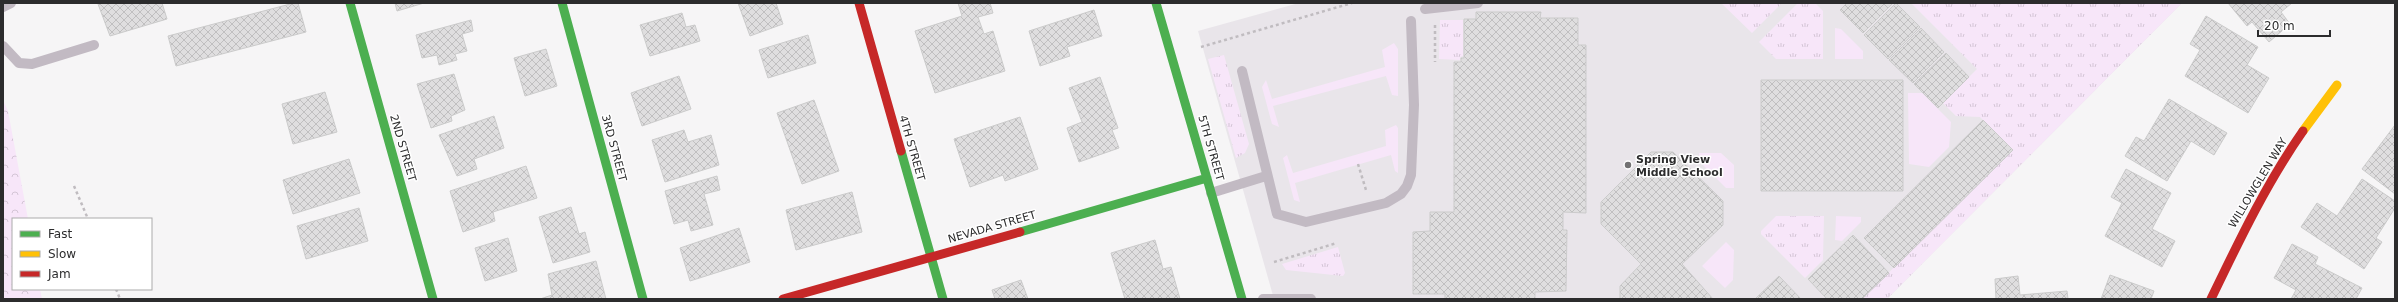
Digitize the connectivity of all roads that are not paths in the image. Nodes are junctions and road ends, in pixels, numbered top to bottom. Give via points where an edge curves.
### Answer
1 (11, 3) edge
2 (350, 3) edge
3 (562, 3) edge
4 (859, 3) edge
5 (1156, 3) edge
6 (1478, 3) edge
7 (3, 7) edge
8 (1428, 9) road end
9 (1411, 21) dead end
10 (94, 45) dead end
11 (3, 46) edge
12 (1242, 71) dead end
13 (2337, 84) dead end
14 (1266, 176) junction
15 (1207, 178) junction
16 (1211, 193) junction
17 (931, 257) junction
18 (433, 299) edge
19 (643, 299) edge
20 (783, 299) edge
21 (943, 299) edge
22 (1242, 299) edge
23 (1263, 299) edge
24 (1311, 299) edge
25 (2211, 299) edge

1 - 7 lane
2 - 18 street, 2ND STREET
3 - 19 street, 3RD STREET
4 - 17 street, 4TH STREET
5 - 15 street, 5TH STREET
6 - 8 lane
9 - 14 lane via 1414,105 1410,175 1401,194 1386,203 1306,222 1277,214
10 - 11 lane via 32,64 19,63
12 - 14 lane
13 - 25 street, WILLOWGLEN WAY via 2282,161 2255,208
14 - 16 lane
15 - 16 street, 5TH STREET
15 - 17 street, NEVADA STREET
16 - 22 street, 5TH STREET
17 - 20 street, NEVADA STREET
17 - 21 street, 4TH STREET
23 - 24 lane

